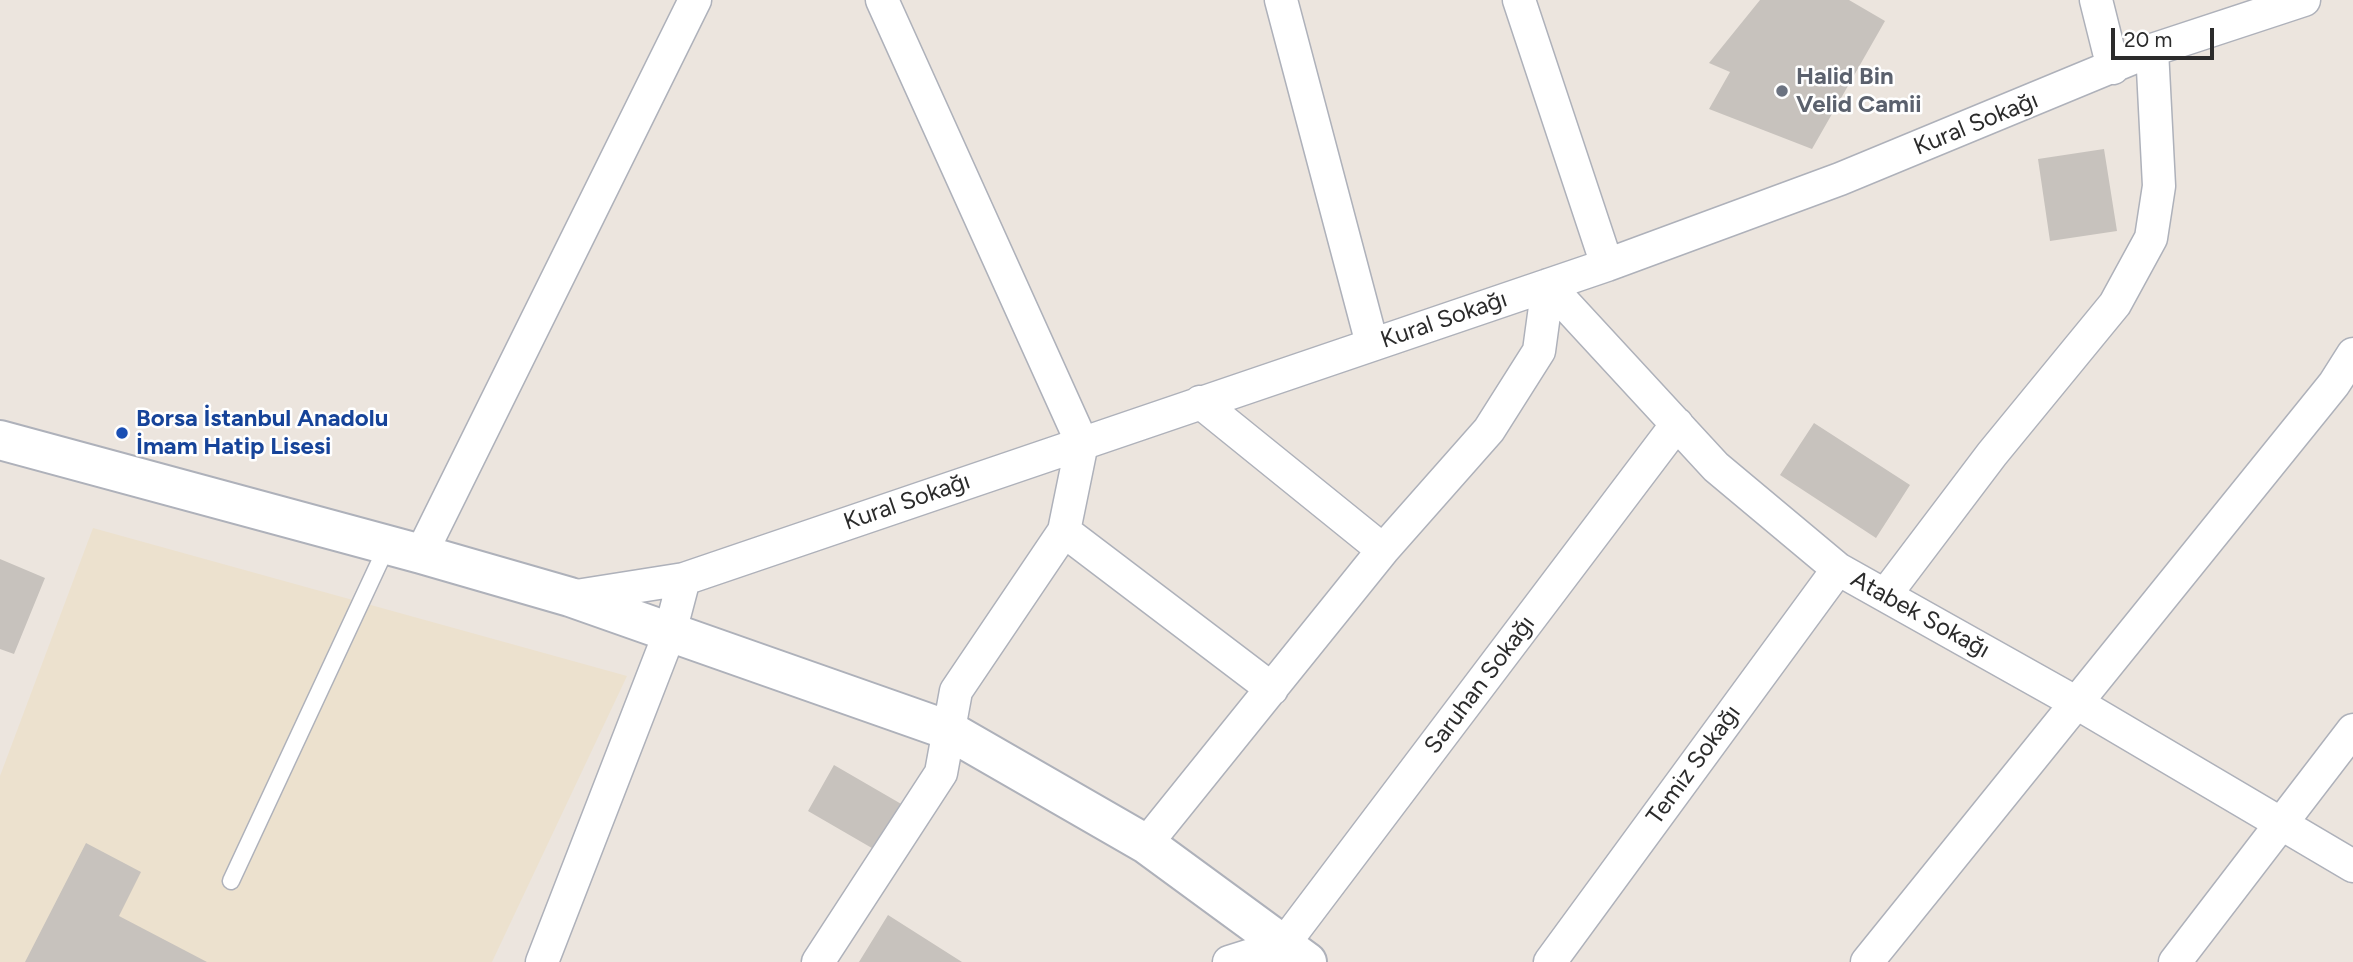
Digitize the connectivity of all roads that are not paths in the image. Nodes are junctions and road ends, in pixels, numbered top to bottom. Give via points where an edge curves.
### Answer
1 (695, 0) edge
2 (882, 0) edge
3 (1281, 0) edge
4 (1519, 0) edge
5 (2096, 0) edge
6 (2304, 0) edge
7 (2152, 50) junction
8 (2113, 68) junction
9 (1607, 265) junction
10 (1548, 285) junction
11 (1372, 344) junction
12 (2353, 354) edge
13 (1200, 402) junction
14 (1676, 424) junction
15 (0, 440) edge
16 (1082, 443) junction
17 (1064, 531) junction
18 (405, 549) junction
19 (1383, 550) junction
20 (1838, 569) junction
21 (684, 579) junction
22 (1886, 594) junction
23 (570, 597) junction
24 (670, 632) junction
25 (1272, 689) junction
26 (2075, 702) junction
27 (948, 730) junction
28 (2353, 730) edge
29 (2280, 823) junction
30 (1146, 845) junction
31 (2353, 866) edge
32 (231, 881) dead end
33 (1295, 953) edge
34 (542, 962) edge
35 (818, 962) edge
36 (1229, 962) edge
37 (1550, 962) edge
38 (1867, 962) edge
39 (2175, 962) edge

1 - 18 street
2 - 16 street
3 - 11 street
4 - 9 street
5 - 8 street
6 - 7 street, Kural Sokağı
7 - 8 street, Kural Sokağı
7 - 22 street via 2158,186 2151,238 2115,304 1992,454
8 - 9 street, Kural Sokağı via 1840,179
9 - 10 street, Kural Sokağı
10 - 11 street, Kural Sokağı
10 - 14 street, Atabek Sokağı
10 - 19 street via 1539,351 1489,430
11 - 13 street, Kural Sokağı
12 - 26 street via 2334,384
13 - 16 street, Kural Sokağı
13 - 19 street
14 - 20 street, Atabek Sokağı via 1716,467
14 - 33 street, Saruhan Sokağı
15 - 18 street
16 - 17 street
16 - 21 street, Kural Sokağı
17 - 25 street
17 - 27 street via 956,691
18 - 23 street
18 - 32 lane
19 - 25 street
20 - 22 street, Atabek Sokağı
20 - 37 street, Temiz Sokağı
21 - 23 street, Kural Sokağı
21 - 24 street
22 - 26 street, Atabek Sokağı
23 - 24 street
24 - 27 street
24 - 34 street
25 - 30 street
26 - 29 street, Atabek Sokağı
26 - 38 street
27 - 30 street
27 - 35 street via 941,773
28 - 29 street
29 - 31 street, Atabek Sokağı
29 - 39 street
30 - 33 street
33 - 36 street

